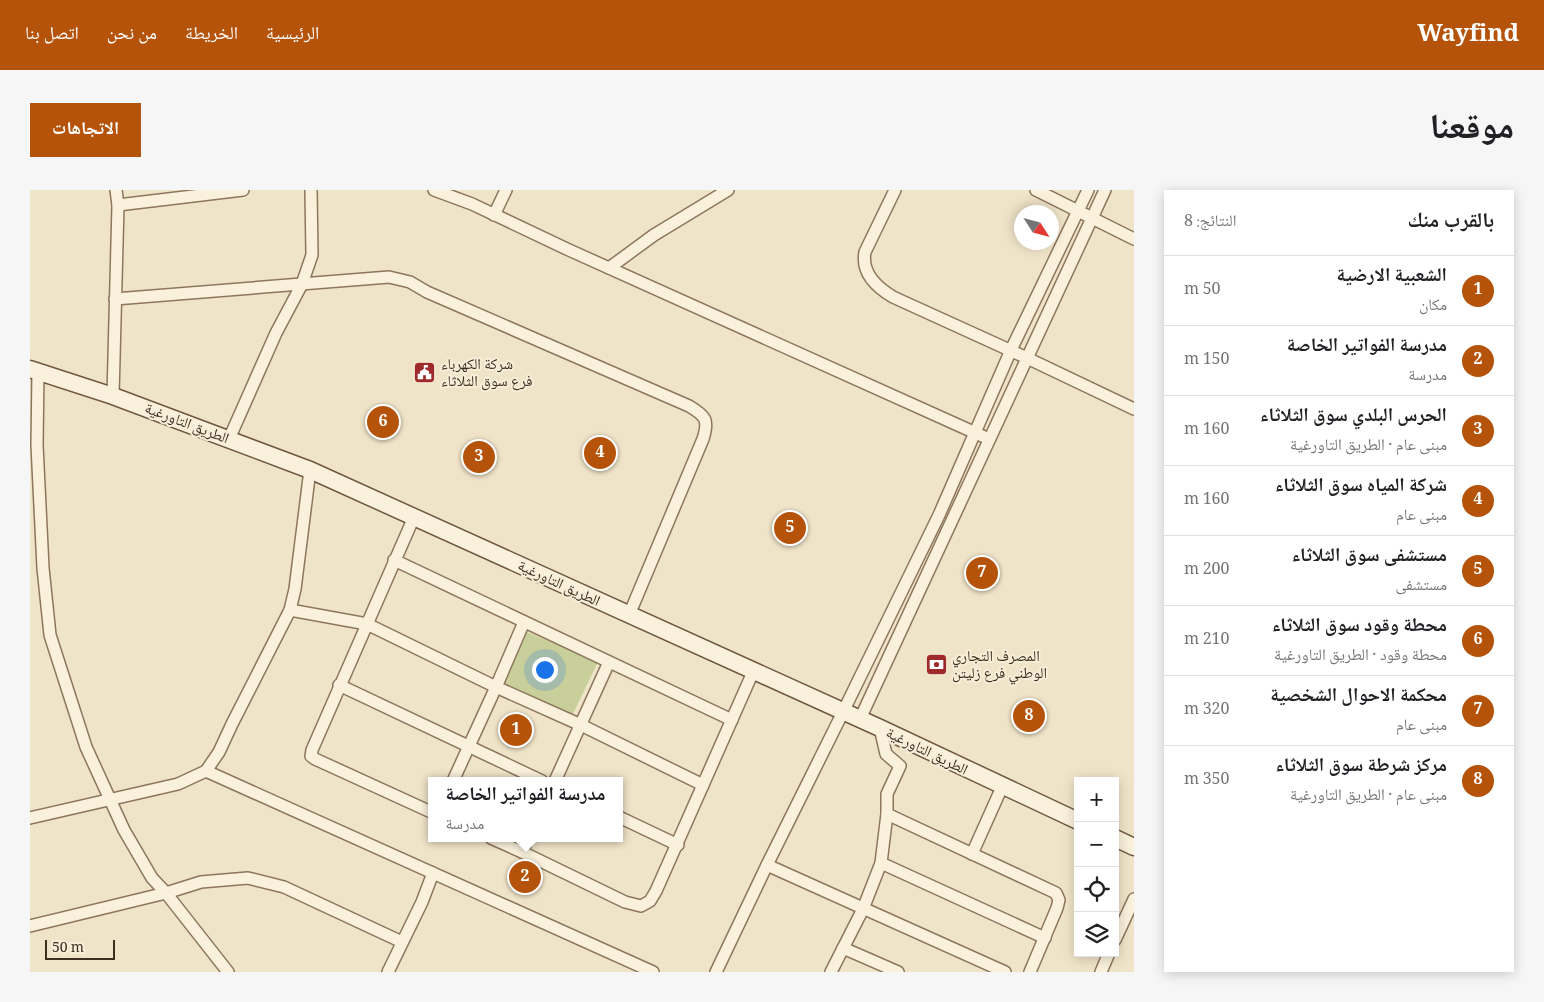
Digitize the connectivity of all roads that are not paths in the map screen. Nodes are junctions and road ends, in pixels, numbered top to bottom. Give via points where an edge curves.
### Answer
1 (116, 190) edge
2 (243, 190) edge
3 (311, 190) edge
4 (434, 190) edge
5 (506, 190) edge
6 (728, 190) edge
7 (895, 190) edge
8 (1036, 190) edge
9 (1088, 190) edge
10 (1105, 190) edge
11 (118, 205) junction
12 (1077, 211) junction
13 (494, 215) junction
14 (1091, 218) junction
15 (1134, 239) edge
16 (609, 268) junction
17 (302, 284) junction
18 (116, 299) junction
19 (1012, 350) junction
20 (1027, 358) junction
21 (34, 371) edge
22 (114, 396) junction
23 (1134, 410) edge
24 (974, 432) junction
25 (229, 439) junction
26 (989, 439) junction
27 (34, 444) edge
28 (310, 470) junction
29 (414, 517) junction
30 (394, 560) junction
31 (290, 610) junction
32 (630, 615) junction
33 (524, 622) junction
34 (367, 624) junction
35 (610, 662) junction
36 (753, 672) junction
37 (339, 685) junction
38 (496, 687) junction
39 (843, 712) junction
40 (860, 719) junction
41 (732, 720) junction
42 (580, 725) junction
43 (880, 728) junction
44 (469, 746) junction
45 (206, 771) junction
46 (455, 777) edge
47 (534, 777) edge
48 (557, 777) edge
49 (704, 785) junction
50 (1002, 787) junction
51 (111, 800) junction
52 (428, 811) edge
53 (887, 814) junction
54 (30, 818) edge
55 (623, 819) edge
56 (1074, 819) edge
57 (1119, 840) edge
58 (499, 842) edge
59 (526, 842) edge
60 (678, 845) junction
61 (1134, 847) edge
62 (522, 852) junction
63 (972, 854) junction
64 (881, 863) junction
65 (767, 865) junction
66 (433, 873) junction
67 (166, 893) junction
68 (1134, 899) edge
69 (863, 909) junction
70 (30, 926) edge
71 (1119, 931) edge
72 (1045, 938) junction
73 (402, 942) junction
74 (843, 948) junction
75 (1107, 957) edge
76 (228, 972) edge
77 (388, 972) edge
78 (653, 972) edge
79 (716, 972) edge
80 (831, 972) edge
81 (898, 972) edge
82 (1004, 972) edge
83 (1030, 972) edge
84 (1101, 972) edge

1 - 11 street
2 - 11 street
3 - 17 street via 312,255
4 - 13 street
5 - 13 street
6 - 16 street via 654,235
7 - 19 street via 865,252 863,261 870,277 893,297
8 - 12 street
9 - 12 street
10 - 14 street
11 - 18 street
12 - 14 street
12 - 19 street
13 - 16 street
14 - 15 street
14 - 20 street
16 - 24 street
17 - 18 street
17 - 25 street via 276,333
17 - 32 street via 389,277 410,282 700,413 707,427 703,440
18 - 22 street
19 - 20 street
19 - 24 street
20 - 23 street
20 - 26 street
21 - 22 street, الطريق التاورغية
21 - 27 street
22 - 25 street, الطريق التاورغية
24 - 26 street
24 - 39 street via 939,515
25 - 28 street, الطريق التاورغية
26 - 40 street
27 - 51 street via 50,635 86,747
28 - 29 street, الطريق التاورغية
28 - 31 street
29 - 30 street
29 - 32 street, الطريق التاورغية
30 - 33 street
30 - 34 street
31 - 34 street
31 - 45 street via 219,752
32 - 36 street, الطريق التاورغية
33 - 35 street
33 - 38 street
34 - 37 street
34 - 38 street
35 - 41 street
35 - 42 street
36 - 39 street, الطريق التاورغية
36 - 41 street
37 - 44 street
37 - 52 street via 311,756
38 - 42 street
38 - 44 street
39 - 40 street, الطريق التاورغية
39 - 65 street
40 - 43 street, الطريق التاورغية
41 - 49 street
42 - 48 street
42 - 49 street
43 - 50 street, الطريق التاورغية
43 - 53 street via 886,754 900,766 887,794
44 - 46 street
44 - 47 street
45 - 51 street via 178,784
45 - 66 street
49 - 60 street
50 - 56 street, الطريق التاورغية
50 - 63 street
51 - 54 street
51 - 67 street via 152,878
53 - 63 street
53 - 64 street
55 - 60 street
57 - 61 street
58 - 62 street
59 - 62 street
60 - 62 street via 650,901 641,906 625,902
63 - 72 street via 1056,893 1059,900
64 - 69 street
64 - 72 street
65 - 69 street
65 - 79 street
66 - 73 street
66 - 78 street
67 - 70 street
67 - 73 street via 201,882 248,878 284,887
67 - 76 street
68 - 71 street
69 - 74 street
69 - 82 street
72 - 83 street
73 - 77 street
74 - 80 street
74 - 81 street
75 - 84 street

